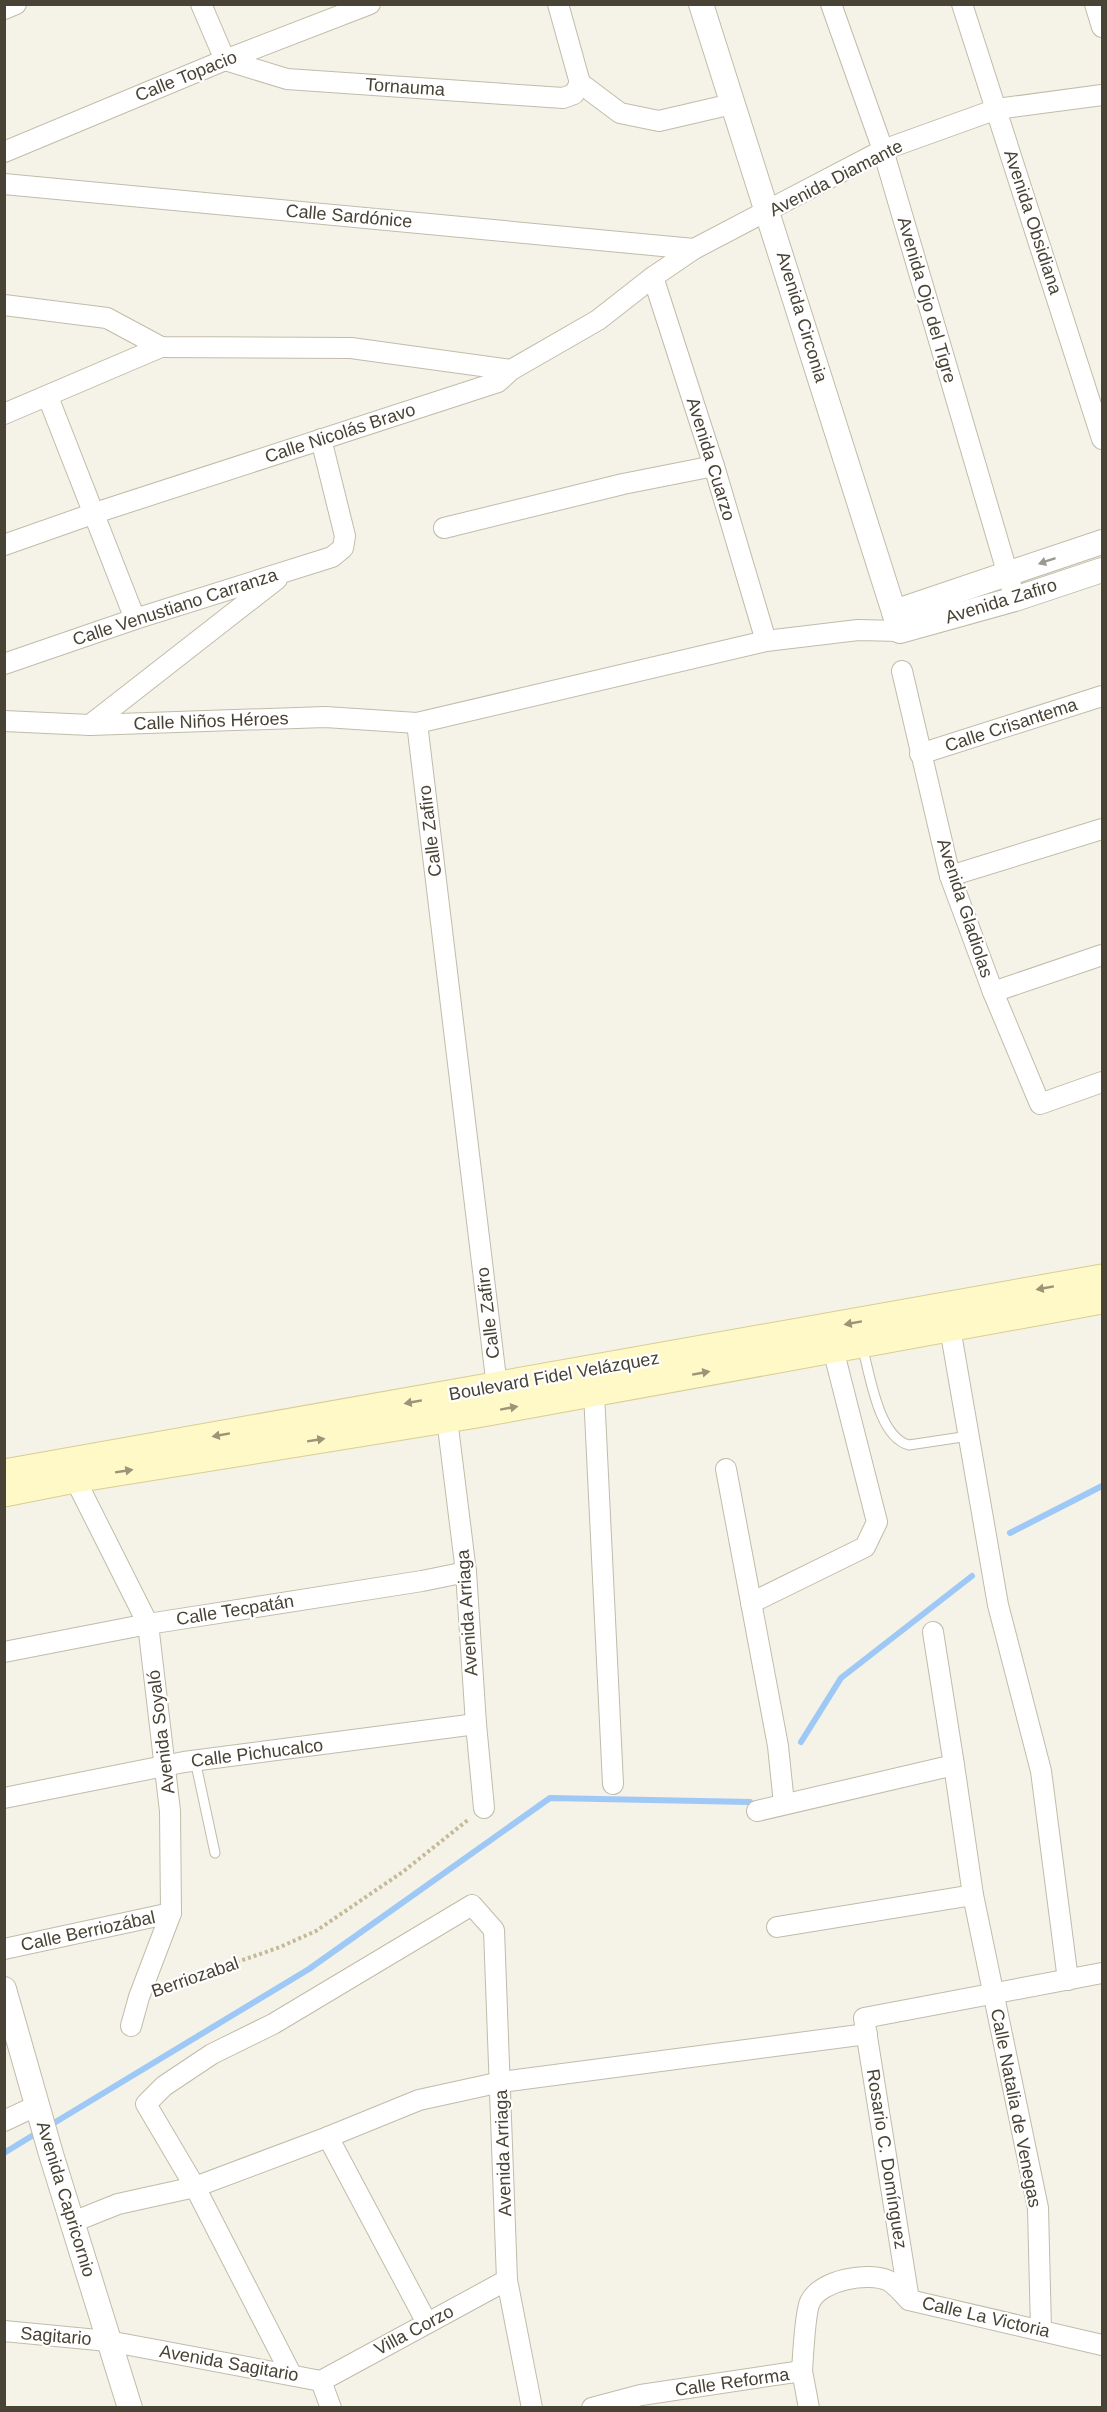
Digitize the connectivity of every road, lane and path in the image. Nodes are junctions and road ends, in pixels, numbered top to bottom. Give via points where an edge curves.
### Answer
1 (16, 4) edge
2 (201, 4) edge
3 (370, 4) edge
4 (558, 4) edge
5 (701, 4) edge
6 (831, 4) edge
7 (962, 4) edge
8 (1095, 4) edge
9 (4, 9) edge
10 (1102, 27) edge
11 (225, 60) junction
12 (580, 83) junction
13 (1102, 95) edge
14 (732, 104) junction
15 (997, 109) junction
16 (883, 150) junction
17 (4, 152) edge
18 (4, 184) edge
19 (769, 212) junction
20 (694, 249) junction
21 (652, 277) junction
22 (4, 305) edge
23 (161, 347) junction
24 (511, 370) junction
25 (48, 397) junction
26 (4, 414) edge
27 (321, 439) junction
28 (1102, 439) edge
29 (714, 466) junction
30 (92, 514) junction
31 (444, 528) dead end
32 (1102, 542) edge
33 (4, 545) edge
34 (1102, 570) edge
35 (286, 571) junction
36 (1007, 575) junction
37 (1015, 598) junction
38 (135, 619) junction
39 (897, 622) junction
40 (766, 641) junction
41 (4, 664) edge
42 (902, 671) dead end
43 (1102, 696) edge
44 (4, 721) edge
45 (417, 723) junction
46 (90, 725) junction
47 (920, 754) junction
48 (1102, 829) edge
49 (950, 876) junction
50 (1102, 955) edge
51 (993, 992) junction
52 (1102, 1082) edge
53 (1102, 1278) edge
54 (1102, 1300) edge
55 (950, 1328) junction
56 (861, 1344) junction
57 (789, 1346) junction
58 (833, 1349) junction
59 (497, 1387) junction
60 (594, 1393) junction
61 (447, 1419) junction
62 (969, 1436) junction
63 (726, 1469) dead end
64 (4, 1473) edge
65 (75, 1479) junction
66 (4, 1493) edge
67 (465, 1572) junction
68 (751, 1603) junction
69 (148, 1624) junction
70 (933, 1632) dead end
71 (4, 1652) edge
72 (476, 1724) junction
73 (195, 1760) junction
74 (954, 1765) junction
75 (164, 1767) junction
76 (613, 1784) dead end
77 (4, 1798) edge
78 (784, 1804) junction
79 (484, 1808) joint
80 (757, 1811) dead end
81 (215, 1853) dead end
82 (972, 1895) junction
83 (171, 1913) junction
84 (777, 1928) dead end
85 (4, 1949) edge
86 (1102, 1973) edge
87 (1068, 1980) junction
88 (4, 1989) edge
89 (994, 1994) junction
90 (139, 1997) junction
91 (131, 2025) dead end
92 (866, 2026) junction
93 (501, 2082) junction
94 (39, 2108) junction
95 (4, 2121) edge
96 (328, 2137) junction
97 (195, 2187) junction
98 (73, 2222) junction
99 (507, 2280) junction
100 (909, 2300) junction
101 (427, 2323) junction
102 (1041, 2330) junction
103 (4, 2331) edge
104 (108, 2341) junction
105 (1102, 2345) edge
106 (802, 2371) junction
107 (291, 2374) junction
108 (321, 2381) junction
109 (620, 2404) edge
110 (130, 2408) edge
111 (331, 2408) edge
112 (532, 2408) edge
113 (592, 2408) edge
114 (809, 2408) edge

1 - 9 street
2 - 11 street
3 - 11 street, Calle Topacio
4 - 12 street
5 - 14 street, Avenida Circonia
6 - 16 street, Avenida Ojo del Tigre
7 - 15 street, Avenida Obsidiana
8 - 10 street
11 - 12 street, Tornauma via 287,79 563,99 574,94
11 - 17 street, Calle Topacio
12 - 14 street via 620,113 659,122
13 - 15 street, Avenida Diamante
14 - 19 street, Avenida Circonia
15 - 16 street, Avenida Diamante
15 - 28 street, Avenida Obsidiana
16 - 19 street, Avenida Diamante
16 - 36 street, Avenida Ojo del Tigre
18 - 20 street, Calle Sardónice
19 - 20 street, Avenida Diamante
19 - 39 street, Avenida Circonia
20 - 21 street, Avenida Diamante
21 - 24 street, Calle Nicolás Bravo via 598,320
21 - 29 street, Avenida Cuarzo
22 - 23 street via 106,318
23 - 24 street via 351,348
23 - 25 street
24 - 27 street, Calle Nicolás Bravo via 498,382
25 - 26 street
25 - 30 street
27 - 30 street, Calle Nicolás Bravo
27 - 35 street, Calle Venustiano Carranza via 345,536 344,548 332,557
29 - 31 street
29 - 40 street, Avenida Cuarzo
30 - 33 street, Calle Nicolás Bravo
30 - 38 street
32 -> 36 street
34 - 37 street, Avenida Zafiro
35 - 38 street, Calle Venustiano Carranza
35 - 46 street
36 - 37 street, Avenida Ojo del Tigre
36 - 39 street
37 - 39 street, Avenida Zafiro
38 - 41 street, Calle Venustiano Carranza
39 - 40 street
40 - 45 street
42 - 47 street, Avenida Gladiolas
43 - 47 street, Calle Crisantema
44 - 46 street, Calle Niños Héroes
45 - 46 street, Calle Niños Héroes via 325,717
45 - 59 street, Calle Zafiro
47 - 49 street, Avenida Gladiolas
48 - 49 street
49 - 51 street, Avenida Gladiolas
50 - 51 street
51 - 52 street, Avenida Gladiolas via 1040,1104
53 -> 57 main road, Boulevard Fidel Velázquez
54 - 55 main road, Boulevard Fidel Velázquez
55 - 56 main road, Boulevard Fidel Velázquez
55 - 62 street
56 - 58 main road, Boulevard Fidel Velázquez
56 - 62 lane via 882,1418 891,1435 909,1445
57 - 58 main road, Boulevard Fidel Velázquez
57 - 59 main road, Boulevard Fidel Velázquez
60 -> 57 main road, Boulevard Fidel Velázquez
58 - 68 street via 877,1522 865,1547
59 -> 64 main road, Boulevard Fidel Velázquez
61 -> 60 main road, Boulevard Fidel Velázquez
60 - 76 street
65 -> 61 main road, Boulevard Fidel Velázquez
61 - 67 street, Avenida Arriaga
62 - 87 street via 998,1605 1041,1771
63 - 68 street
65 - 66 main road, Boulevard Fidel Velázquez
65 - 69 street, Avenida Soyaló
67 - 69 street, Calle Tecpatán
67 - 72 street, Avenida Arriaga
68 - 78 street via 778,1746
69 - 71 street, Calle Tecpatán
69 - 75 street, Avenida Soyaló
70 - 74 street, Calle Natalia de Venegas
72 - 73 street, Calle Pichucalco
72 - 79 street, Avenida Arriaga
73 - 75 street, Calle Pichucalco
73 - 81 lane
74 - 78 street
74 - 82 street, Calle Natalia de Venegas
75 - 77 street, Calle Pichucalco
75 - 83 street, Avenida Soyaló via 170,1811
78 - 80 street
79 - 90 path, Berriozabal via 404,1871 316,1931
82 - 84 street
82 - 89 street, Calle Natalia de Venegas
83 - 85 street, Calle Berriozábal
83 - 90 street, Avenida Soyaló
86 - 87 street
87 - 89 street
88 - 94 street, Avenida Capricornio
89 - 92 street
89 - 102 street, Calle Natalia de Venegas via 1038,2208
90 - 91 street, Berriozabal
92 - 93 street
92 - 100 street, Rosario C. Domínguez
93 - 96 street via 419,2100
93 - 97 street, Avenida Arriaga via 494,1930 472,1905 273,2024 212,2054 164,2086 146,2104
93 - 99 street, Avenida Arriaga
94 - 95 street
94 - 98 street, Avenida Capricornio
96 - 97 street
96 - 101 street
97 - 98 street via 118,2204
97 - 107 street
98 - 104 street, Avenida Capricornio
99 - 101 street, Villa Corzo
99 - 112 street, Avenida Arriaga
100 - 102 street, Calle La Victoria
100 - 106 street, Calle La Victoria via 890,2282 876,2277 824,2286 809,2303
101 - 108 street, Villa Corzo
102 - 105 street, Calle La Victoria
103 - 104 street, Sagitario
104 - 107 street, Avenida Sagitario
104 - 110 street, Avenida Capricornio
106 - 109 street, Calle Reforma
106 - 114 street, Calle Reforma
107 - 108 street, Avenida Sagitario
108 - 111 street, Avenida Sagitario
109 - 113 street, Calle Reforma

